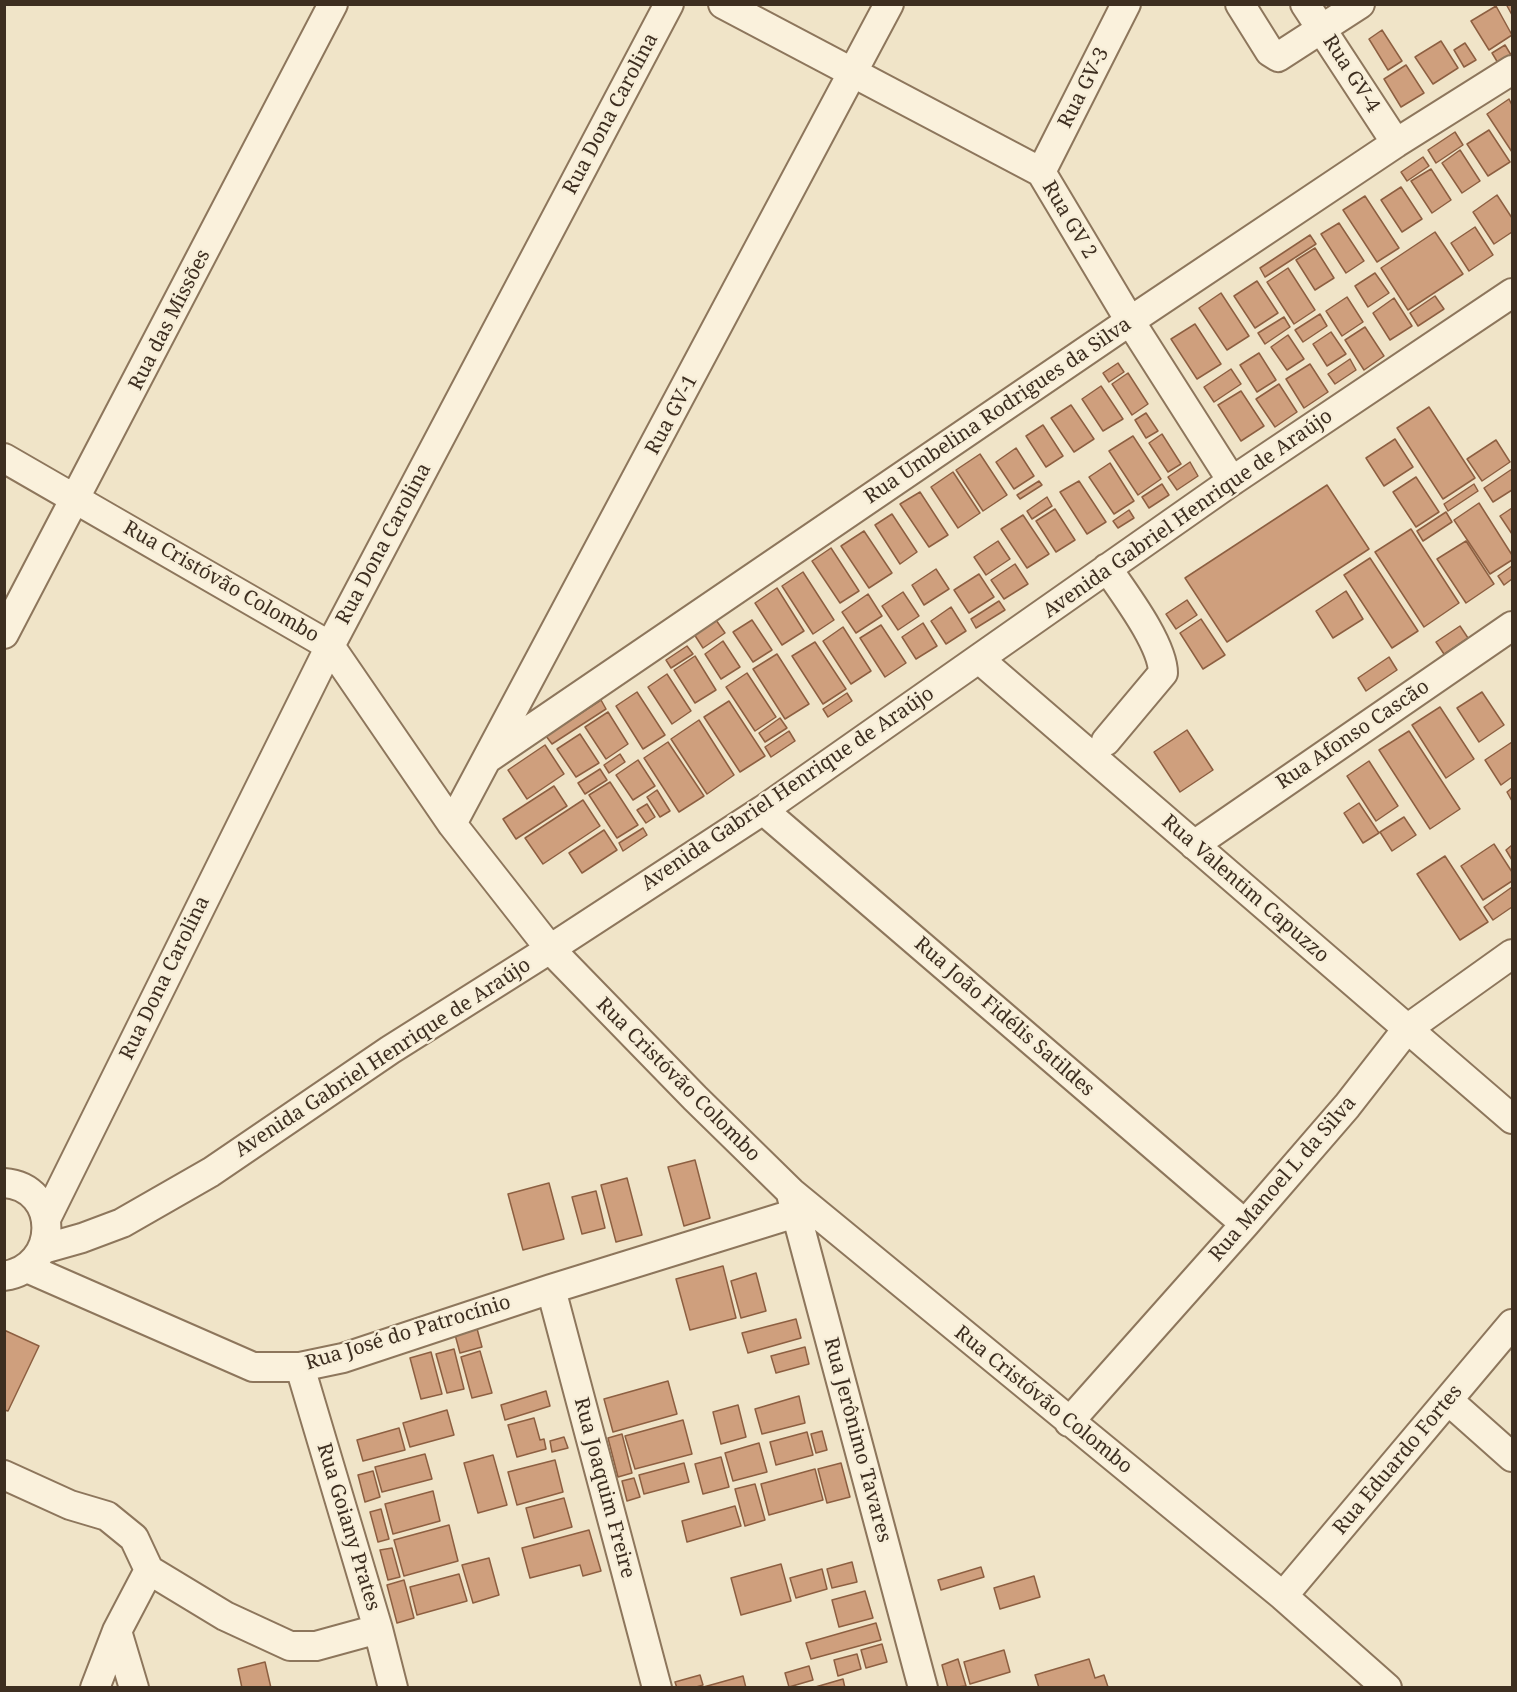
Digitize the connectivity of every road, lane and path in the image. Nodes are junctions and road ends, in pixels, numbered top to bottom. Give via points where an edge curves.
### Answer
1 (333, 4) edge
2 (669, 4) edge
3 (723, 4) edge
4 (889, 4) edge
5 (1126, 4) edge
6 (1240, 4) edge
7 (1305, 4) edge
8 (1360, 4) edge
9 (1322, 30) junction
10 (1512, 70) edge
11 (855, 73) junction
12 (1396, 143) junction
13 (1041, 172) junction
14 (1509, 302) edge
15 (1130, 321) junction
16 (4, 458) edge
17 (1232, 481) junction
18 (77, 498) junction
19 (1107, 568) junction
20 (1512, 626) edge
21 (4, 634) edge
22 (330, 646) junction
23 (979, 658) junction
24 (1106, 741) dead end
25 (488, 759) junction
26 (762, 810) junction
27 (452, 824) junction
28 (1194, 845) junction
29 (550, 949) junction
30 (1512, 954) edge
31 (1407, 1029) junction
32 (1512, 1119) edge
33 (7, 1179) edge
34 (794, 1203) junction
35 (46, 1219) junction
36 (1245, 1224) junction
37 (25, 1264) edge
38 (551, 1289) junction
39 (1512, 1324) edge
40 (300, 1368) junction
41 (1449, 1401) junction
42 (1069, 1422) junction
43 (1512, 1457) edge
44 (4, 1475) edge
45 (149, 1570) junction
46 (1282, 1596) junction
47 (378, 1629) junction
48 (117, 1631) junction
49 (95, 1688) edge
50 (134, 1688) edge
51 (393, 1688) edge
52 (657, 1688) edge
53 (922, 1688) edge
54 (1387, 1688) edge

1 - 18 street, Rua das Missões
2 - 22 street, Rua Dona Carolina
3 - 11 street, Rua GV 2
4 - 11 street, Rua GV-1
5 - 13 street, Rua GV-3
6 - 9 street via 1270,52 1278,57
7 - 9 street, Rua GV-4
8 - 9 street
9 - 12 street, Rua GV-4
10 - 12 street, Rua Umbelina Rodrigues da Silva
11 - 13 street, Rua GV 2
11 - 25 street, Rua GV-1
12 - 15 street, Rua Umbelina Rodrigues da Silva
13 - 15 street, Rua GV 2
14 - 17 street, Avenida Gabriel Henrique de Araújo
15 - 17 street, Rua GV 2
15 - 25 street, Rua Umbelina Rodrigues da Silva
16 - 18 street, Rua Cristóvão Colombo
17 - 19 street, Avenida Gabriel Henrique de Araújo
18 - 21 street, Rua das Missões
18 - 22 street, Rua Cristóvão Colombo
19 - 23 street, Avenida Gabriel Henrique de Araújo
19 - 24 street via 1138,612 1163,662 1163,673
20 - 28 street, Rua Afonso Cascão
22 - 27 street, Rua Cristóvão Colombo
22 - 35 street, Rua Dona Carolina
23 - 26 street, Avenida Gabriel Henrique de Araújo
23 - 28 street, Rua Valentim Capuzzo
25 - 27 street, Rua GV-1
26 - 29 street, Avenida Gabriel Henrique de Araújo
26 - 36 street, Rua João Fidélis Satildes
27 - 29 street, Rua Cristóvão Colombo
28 - 31 street, Rua Valentim Capuzzo
29 - 34 street, Rua Cristóvão Colombo
29 - 37 street, Avenida Gabriel Henrique de Araújo via 390,1050 211,1172 122,1223
30 - 31 street, Rua Manoel L da Silva
31 - 32 street, Rua Valentim Capuzzo
31 - 36 street, Rua Manoel L da Silva via 1347,1106
33 - 35 street via 34,1197
34 - 38 street, Rua José do Patrocínio
34 - 42 street, Rua Cristóvão Colombo
34 - 53 street, Rua Jerônimo Tavares
35 - 37 street via 47,1234
36 - 42 street, Rua Manoel L da Silva
37 - 40 street, Rua José do Patrocínio via 252,1367
38 - 40 street, Rua José do Patrocínio via 343,1358
38 - 52 street, Rua Joaquim Freire
39 - 41 street, Rua Eduardo Fortes
40 - 47 street, Rua Goiany Prates
41 - 43 street
41 - 46 street, Rua Eduardo Fortes
42 - 46 street, Rua Cristóvão Colombo
44 - 45 street via 70,1505 107,1516 134,1538
45 - 47 street via 225,1616 290,1646 316,1646
45 - 48 street
46 - 54 street, Rua Cristóvão Colombo
47 - 51 street, Rua Goiany Prates
48 - 49 street
48 - 50 street

